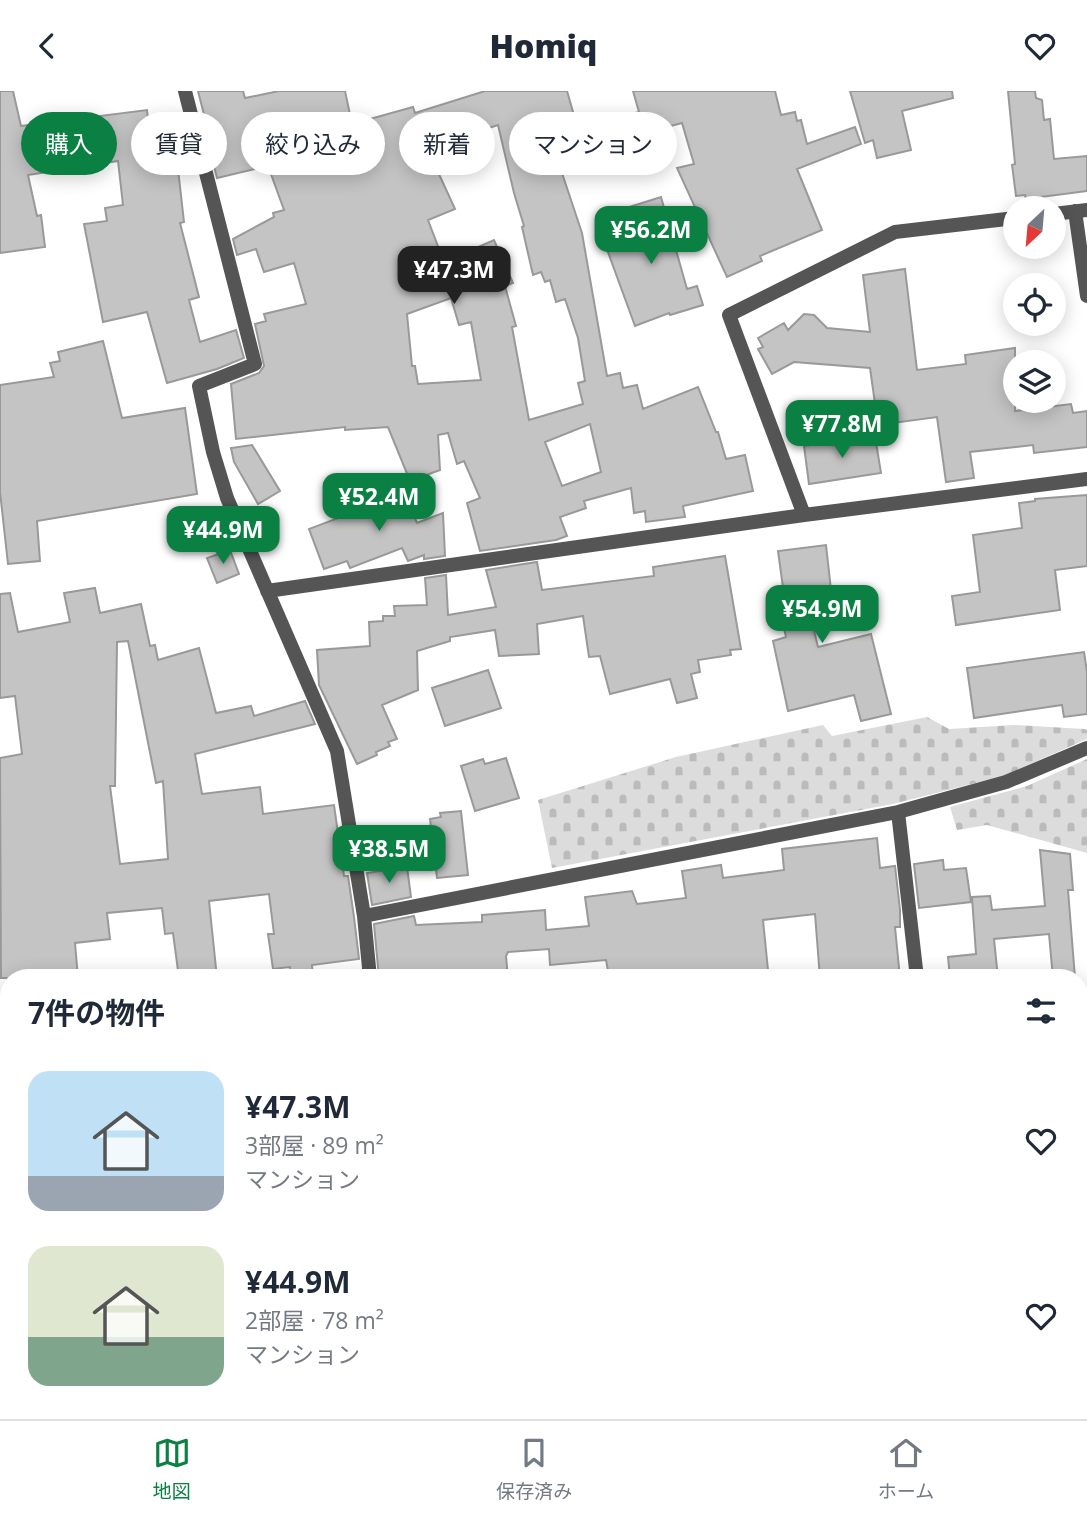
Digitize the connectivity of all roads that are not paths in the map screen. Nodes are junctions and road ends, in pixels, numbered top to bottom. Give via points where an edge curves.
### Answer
1 (185, 91) edge
2 (1081, 210) edge
3 (1003, 219) edge
4 (1087, 296) edge
5 (1087, 479) edge
6 (804, 515) junction
7 (267, 590) junction
8 (1087, 748) edge
9 (898, 812) junction
10 (364, 916) junction
11 (369, 969) edge
12 (915, 969) edge

1 - 7 street via 255,364 199,386 227,498
2 - 4 street
3 - 6 street via 895,232 729,314
5 - 6 street
6 - 7 street
7 - 10 street via 337,751
8 - 9 street via 1006,782
9 - 10 street
9 - 12 street
10 - 11 street

